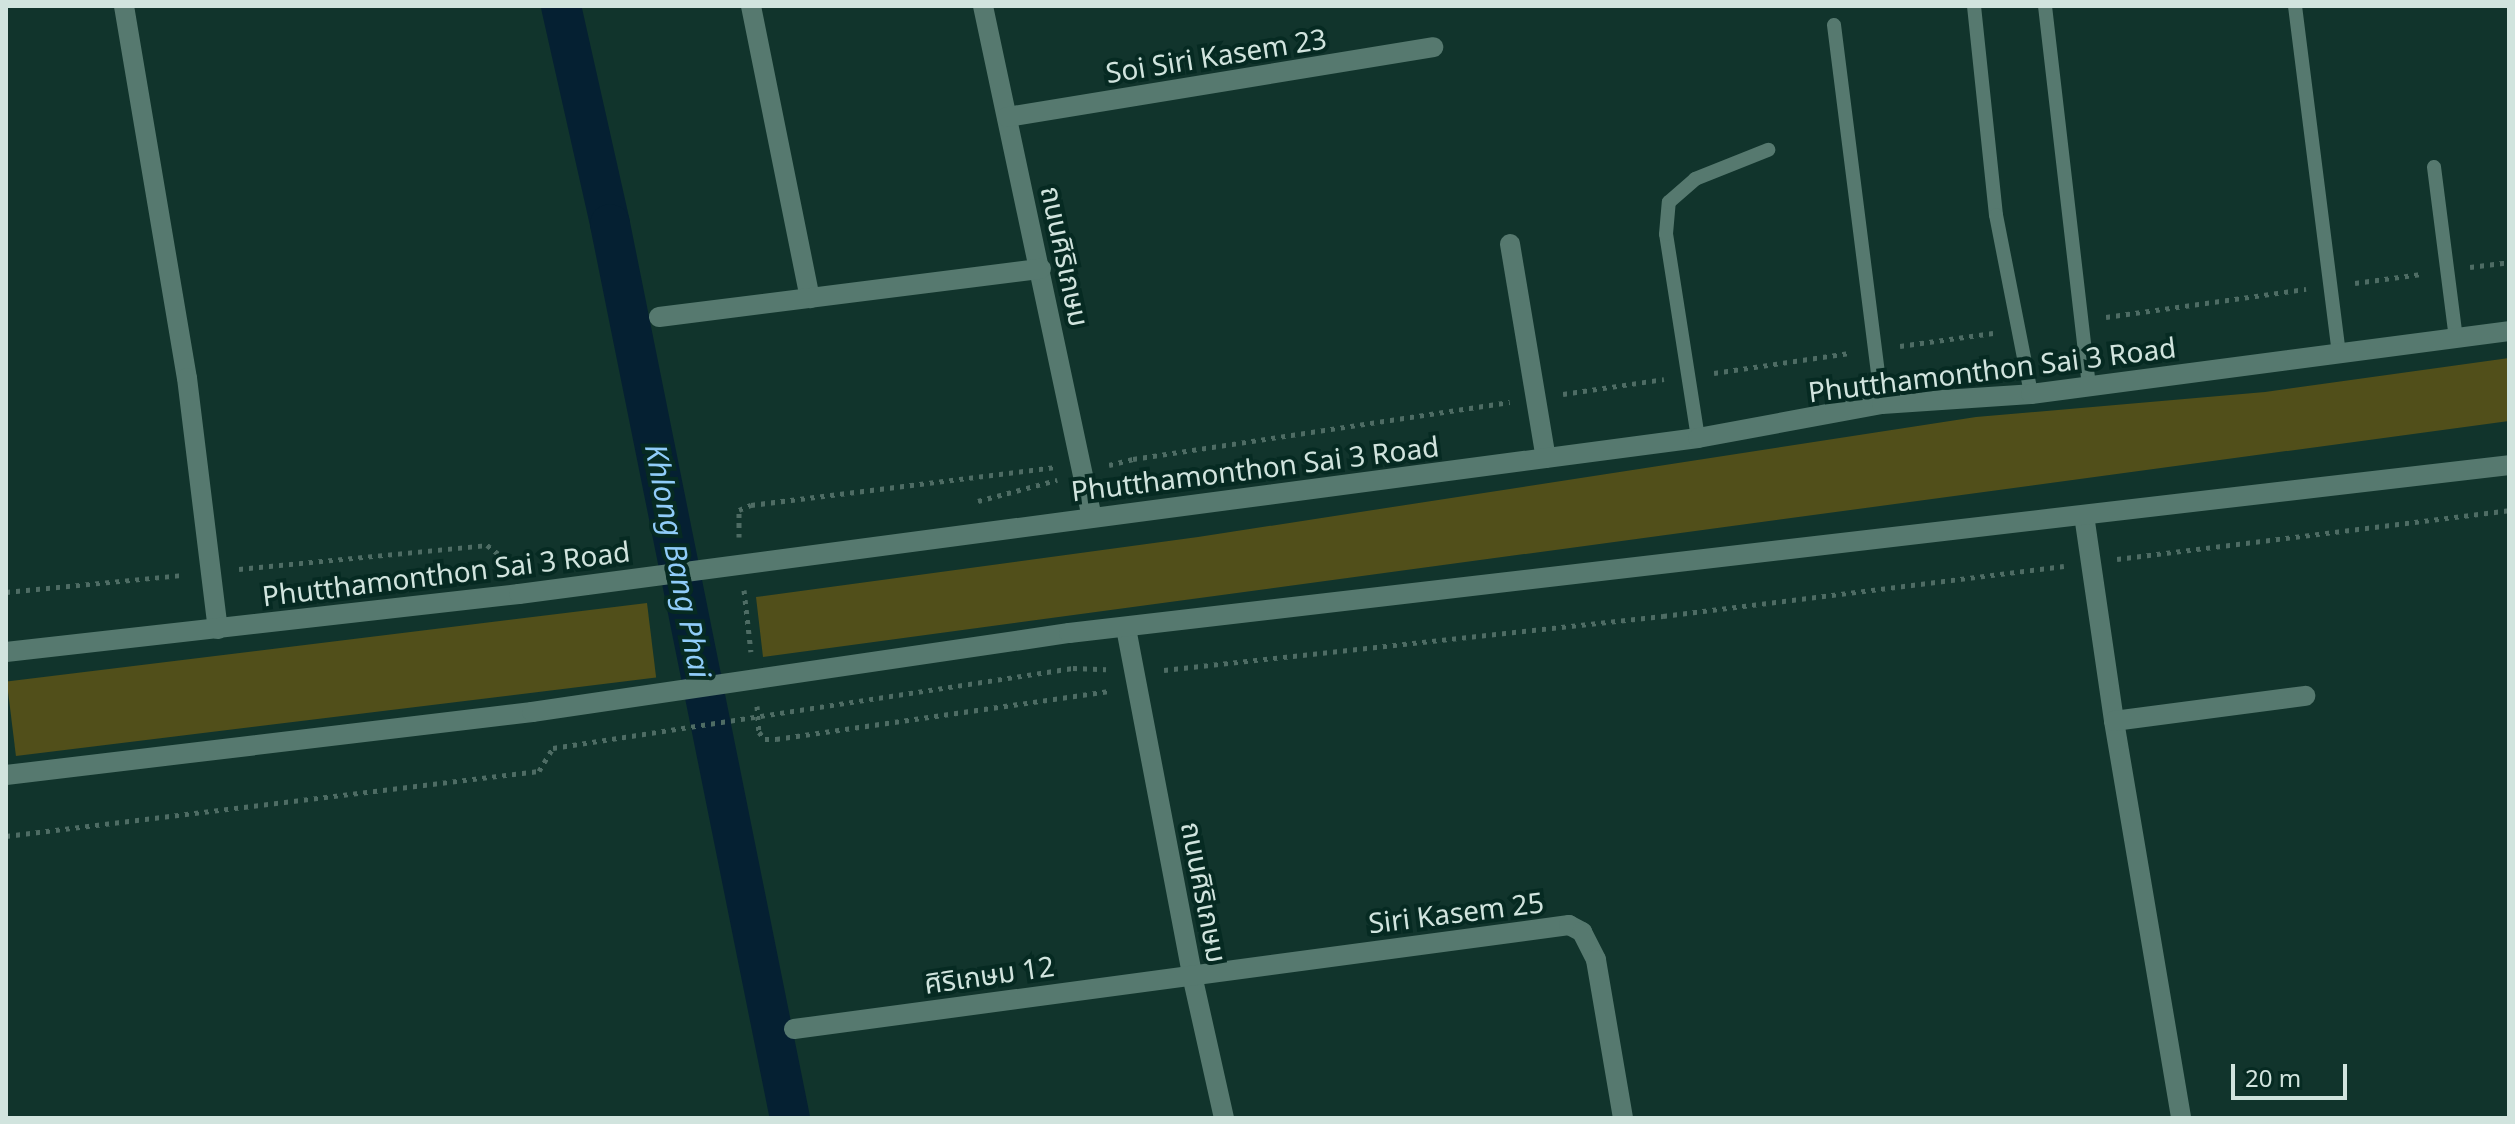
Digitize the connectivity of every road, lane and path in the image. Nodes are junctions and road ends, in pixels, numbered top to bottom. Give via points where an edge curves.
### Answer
1 (124, 6) edge
2 (751, 6) edge
3 (983, 6) edge
4 (1974, 6) edge
5 (2045, 6) edge
6 (2295, 6) edge
7 (1834, 25) dead end
8 (1433, 47) dead end
9 (1007, 117) junction
10 (1768, 150) dead end
11 (2434, 167) dead end
12 (1510, 244) dead end
13 (2509, 262) edge
14 (1041, 269) junction
15 (2447, 270) junction
16 (2329, 286) junction
17 (810, 298) junction
18 (659, 317) dead end
19 (2082, 320) junction
20 (2018, 329) junction
21 (2509, 331) edge
22 (2456, 338) junction
23 (1875, 349) junction
24 (2339, 353) junction
25 (1688, 376) junction
26 (2089, 386) junction
27 (2031, 394) junction
28 (1536, 398) junction
29 (1882, 404) junction
30 (1698, 438) junction
31 (1546, 458) junction
32 (2509, 465) edge
33 (1083, 468) junction
34 (972, 502) dead end
35 (2509, 510) edge
36 (2084, 515) junction
37 (1092, 518) junction
38 (740, 551) dead end
39 (2091, 563) junction
40 (516, 567) dead end
41 (211, 572) junction
42 (743, 581) dead end
43 (6, 592) edge
44 (1126, 628) junction
45 (218, 629) junction
46 (6, 652) edge
47 (751, 657) dead end
48 (1073, 668) dead end
49 (1204, 668) dead end
50 (1137, 687) junction
51 (2305, 696) dead end
52 (756, 702) dead end
53 (2114, 721) junction
54 (6, 775) edge
55 (6, 836) edge
56 (1192, 975) junction
57 (794, 1029) dead end
58 (1224, 1118) edge
59 (1623, 1118) edge
60 (2181, 1118) edge

1 - 41 main road via 187,378
2 - 17 main road
3 - 9 main road, ถนนศิริเกษม
4 - 20 lane via 1996,215
5 - 19 lane
6 - 16 lane
7 - 23 lane
8 - 9 main road, Soi Siri Kasem 23
9 - 14 main road, ถนนศิริเกษม
10 - 25 lane via 1695,179 1669,202 1666,234
11 - 15 lane
12 - 28 main road
13 - 15 path
14 - 17 main road
14 - 33 main road, ถนนศิริเกษม
15 - 16 path
15 - 22 lane
16 - 19 path
16 - 24 lane
17 - 18 main road
19 - 26 lane
20 - 23 path
20 - 27 lane
21 - 22 main road, Phutthamonthon Sai 3 Road
22 - 24 main road, Phutthamonthon Sai 3 Road
23 - 25 path
23 - 29 lane
24 - 26 main road, Phutthamonthon Sai 3 Road
25 - 28 path
25 - 30 lane
26 - 27 main road, Phutthamonthon Sai 3 Road
27 - 29 main road, Phutthamonthon Sai 3 Road
28 - 31 main road
28 - 33 path
29 - 30 main road, Phutthamonthon Sai 3 Road
30 - 31 main road, Phutthamonthon Sai 3 Road
31 - 37 main road, Phutthamonthon Sai 3 Road
32 - 36 main road
33 - 34 path
33 - 37 main road, ถนนศิริเกษม
33 - 38 path via 751,505 739,510 736,518
35 - 39 path
36 - 39 main road
36 - 44 main road
37 - 45 main road, Phutthamonthon Sai 3 Road
39 - 49 path
39 - 53 main road
40 - 41 path via 487,545
41 - 43 path
41 - 45 main road
42 - 47 path
44 - 50 main road, ถนนศิริเกษม
44 - 54 main road via 532,712
45 - 46 main road, Phutthamonthon Sai 3 Road
48 - 55 path via 553,748 539,771
50 - 52 path via 776,739 765,739 759,732
50 - 56 main road, ถนนศิริเกษม
51 - 53 main road
53 - 60 main road
56 - 57 main road, ศิริเกษม 12
56 - 58 main road, ถนนศิริเกษม
56 - 59 main road, Siri Kasem 25 via 1569,925 1582,932 1596,960

